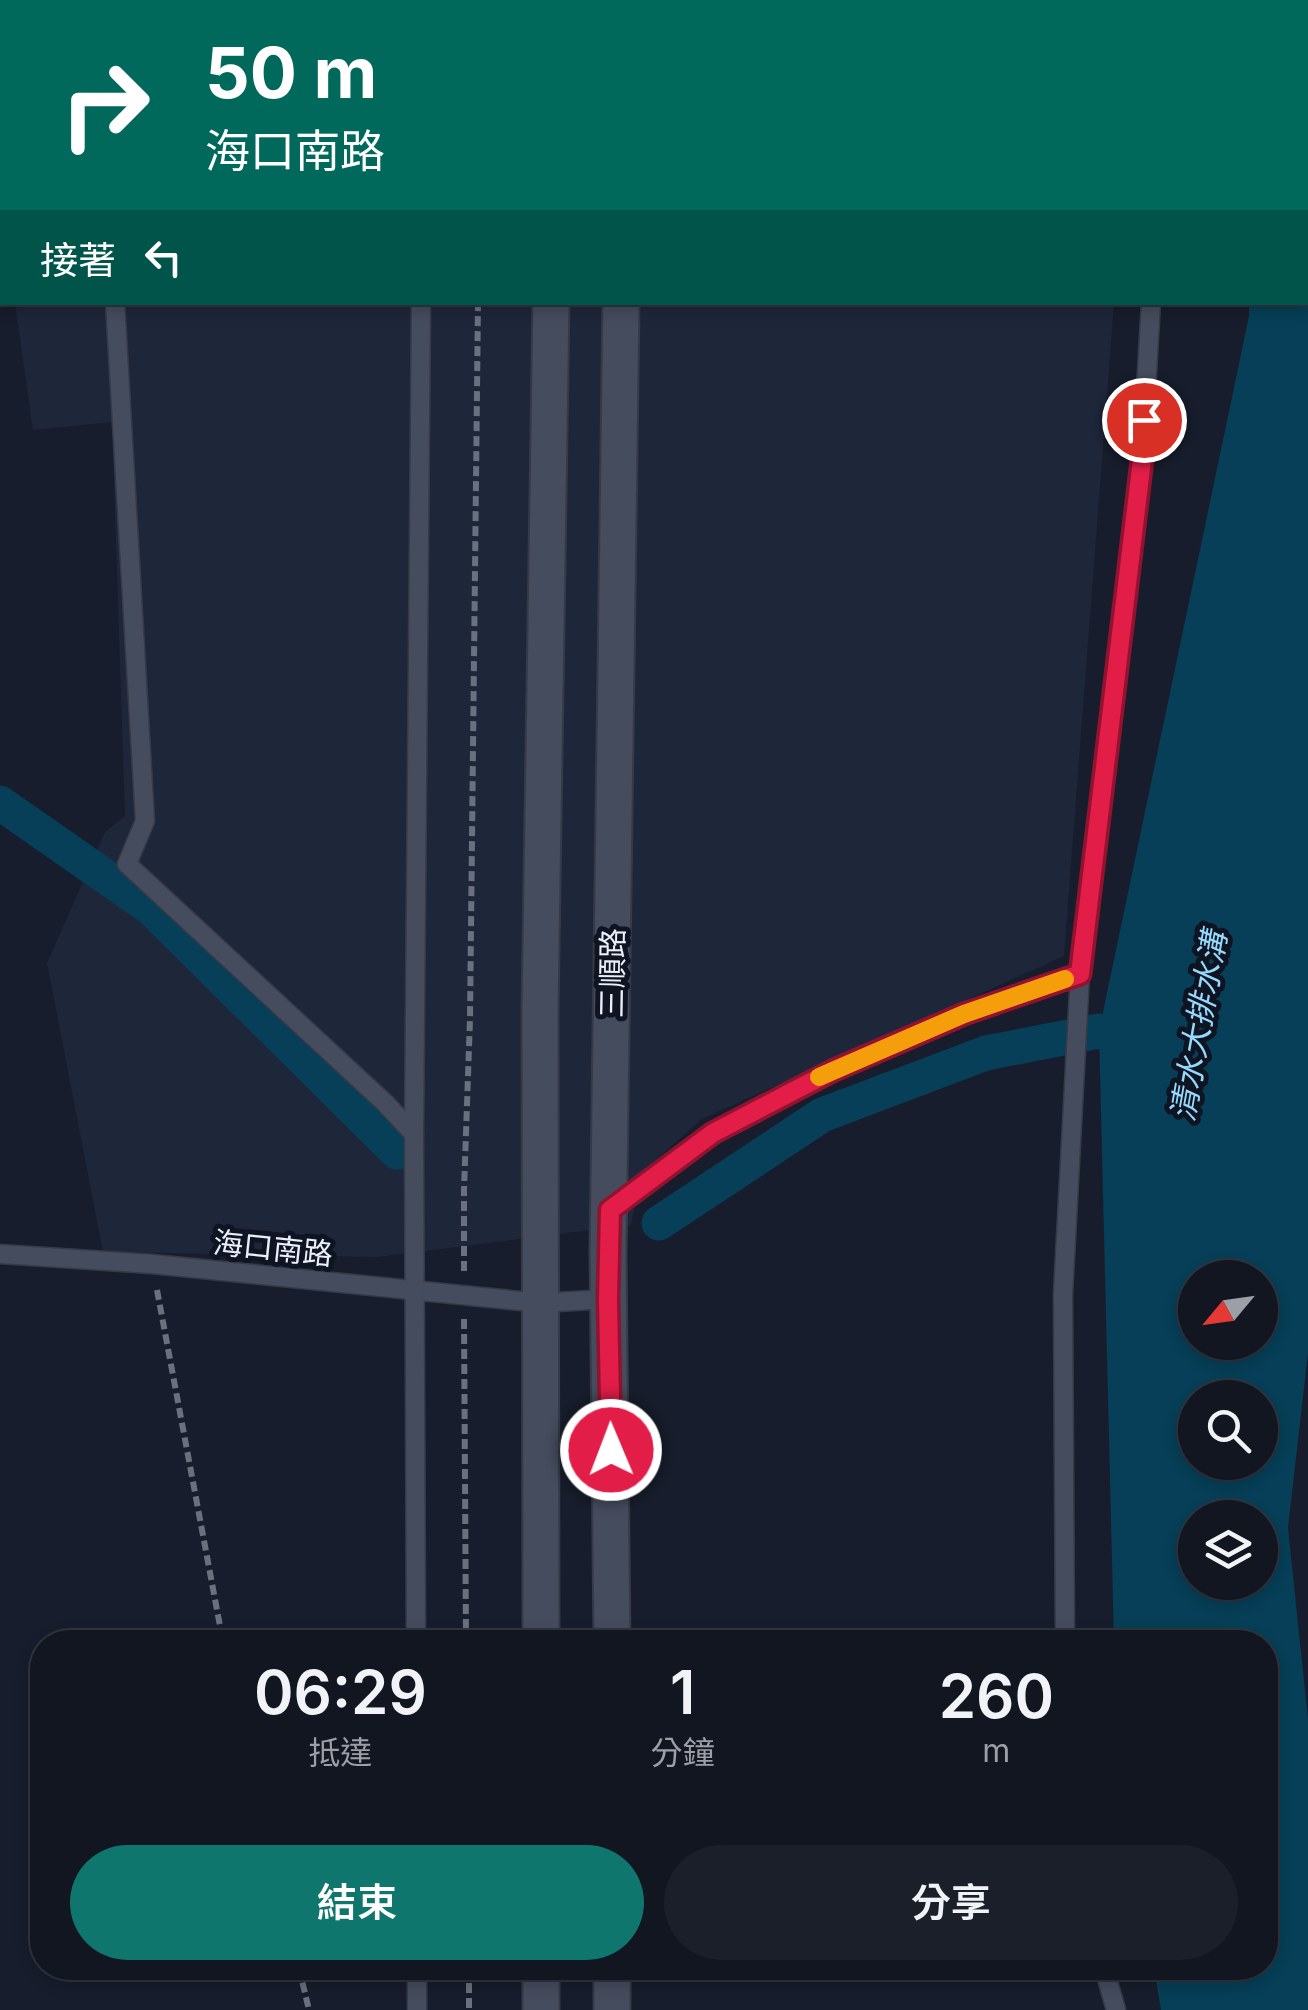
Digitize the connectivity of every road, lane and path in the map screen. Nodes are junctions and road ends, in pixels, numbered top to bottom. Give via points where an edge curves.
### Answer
1 (115, 305) edge
2 (421, 305) edge
3 (478, 305) edge
4 (551, 305) edge
5 (621, 305) edge
6 (1151, 305) edge
7 (1080, 974) junction
8 (414, 1134) junction
9 (610, 1210) junction
10 (0, 1254) edge
11 (152, 1264) junction
12 (414, 1290) junction
13 (464, 1296) junction
14 (608, 1299) junction
15 (540, 1304) junction
16 (221, 1630) edge
17 (416, 1630) edge
18 (466, 1630) edge
19 (540, 1630) edge
20 (612, 1630) edge
21 (1065, 1630) edge
22 (301, 1980) edge
23 (417, 1980) edge
24 (469, 1980) edge
25 (541, 1980) edge
26 (612, 1980) edge
27 (1107, 1980) edge
28 (309, 2010) edge
29 (417, 2010) edge
30 (469, 2010) edge
31 (541, 2010) edge
32 (612, 2010) edge
33 (1116, 2010) edge

1 - 8 lane via 145,821 127,864
2 - 8 lane
3 - 13 path
4 - 15 street
5 - 9 street, 三順路
6 - 7 lane via 1142,460
7 - 9 lane via 964,1014 832,1071 713,1133
7 - 21 lane via 1063,1294
8 - 12 lane
9 - 14 street, 三順路
10 - 11 lane, 海口南路
11 - 12 lane, 海口南路
11 - 16 path
12 - 13 lane, 海口南路
12 - 17 lane
13 - 15 lane, 海口南路
13 - 18 path
14 - 15 lane, 海口南路
14 - 20 street, 三順路
15 - 19 street
22 - 28 path
23 - 29 lane
24 - 30 path
25 - 31 street
26 - 32 street
27 - 33 lane

